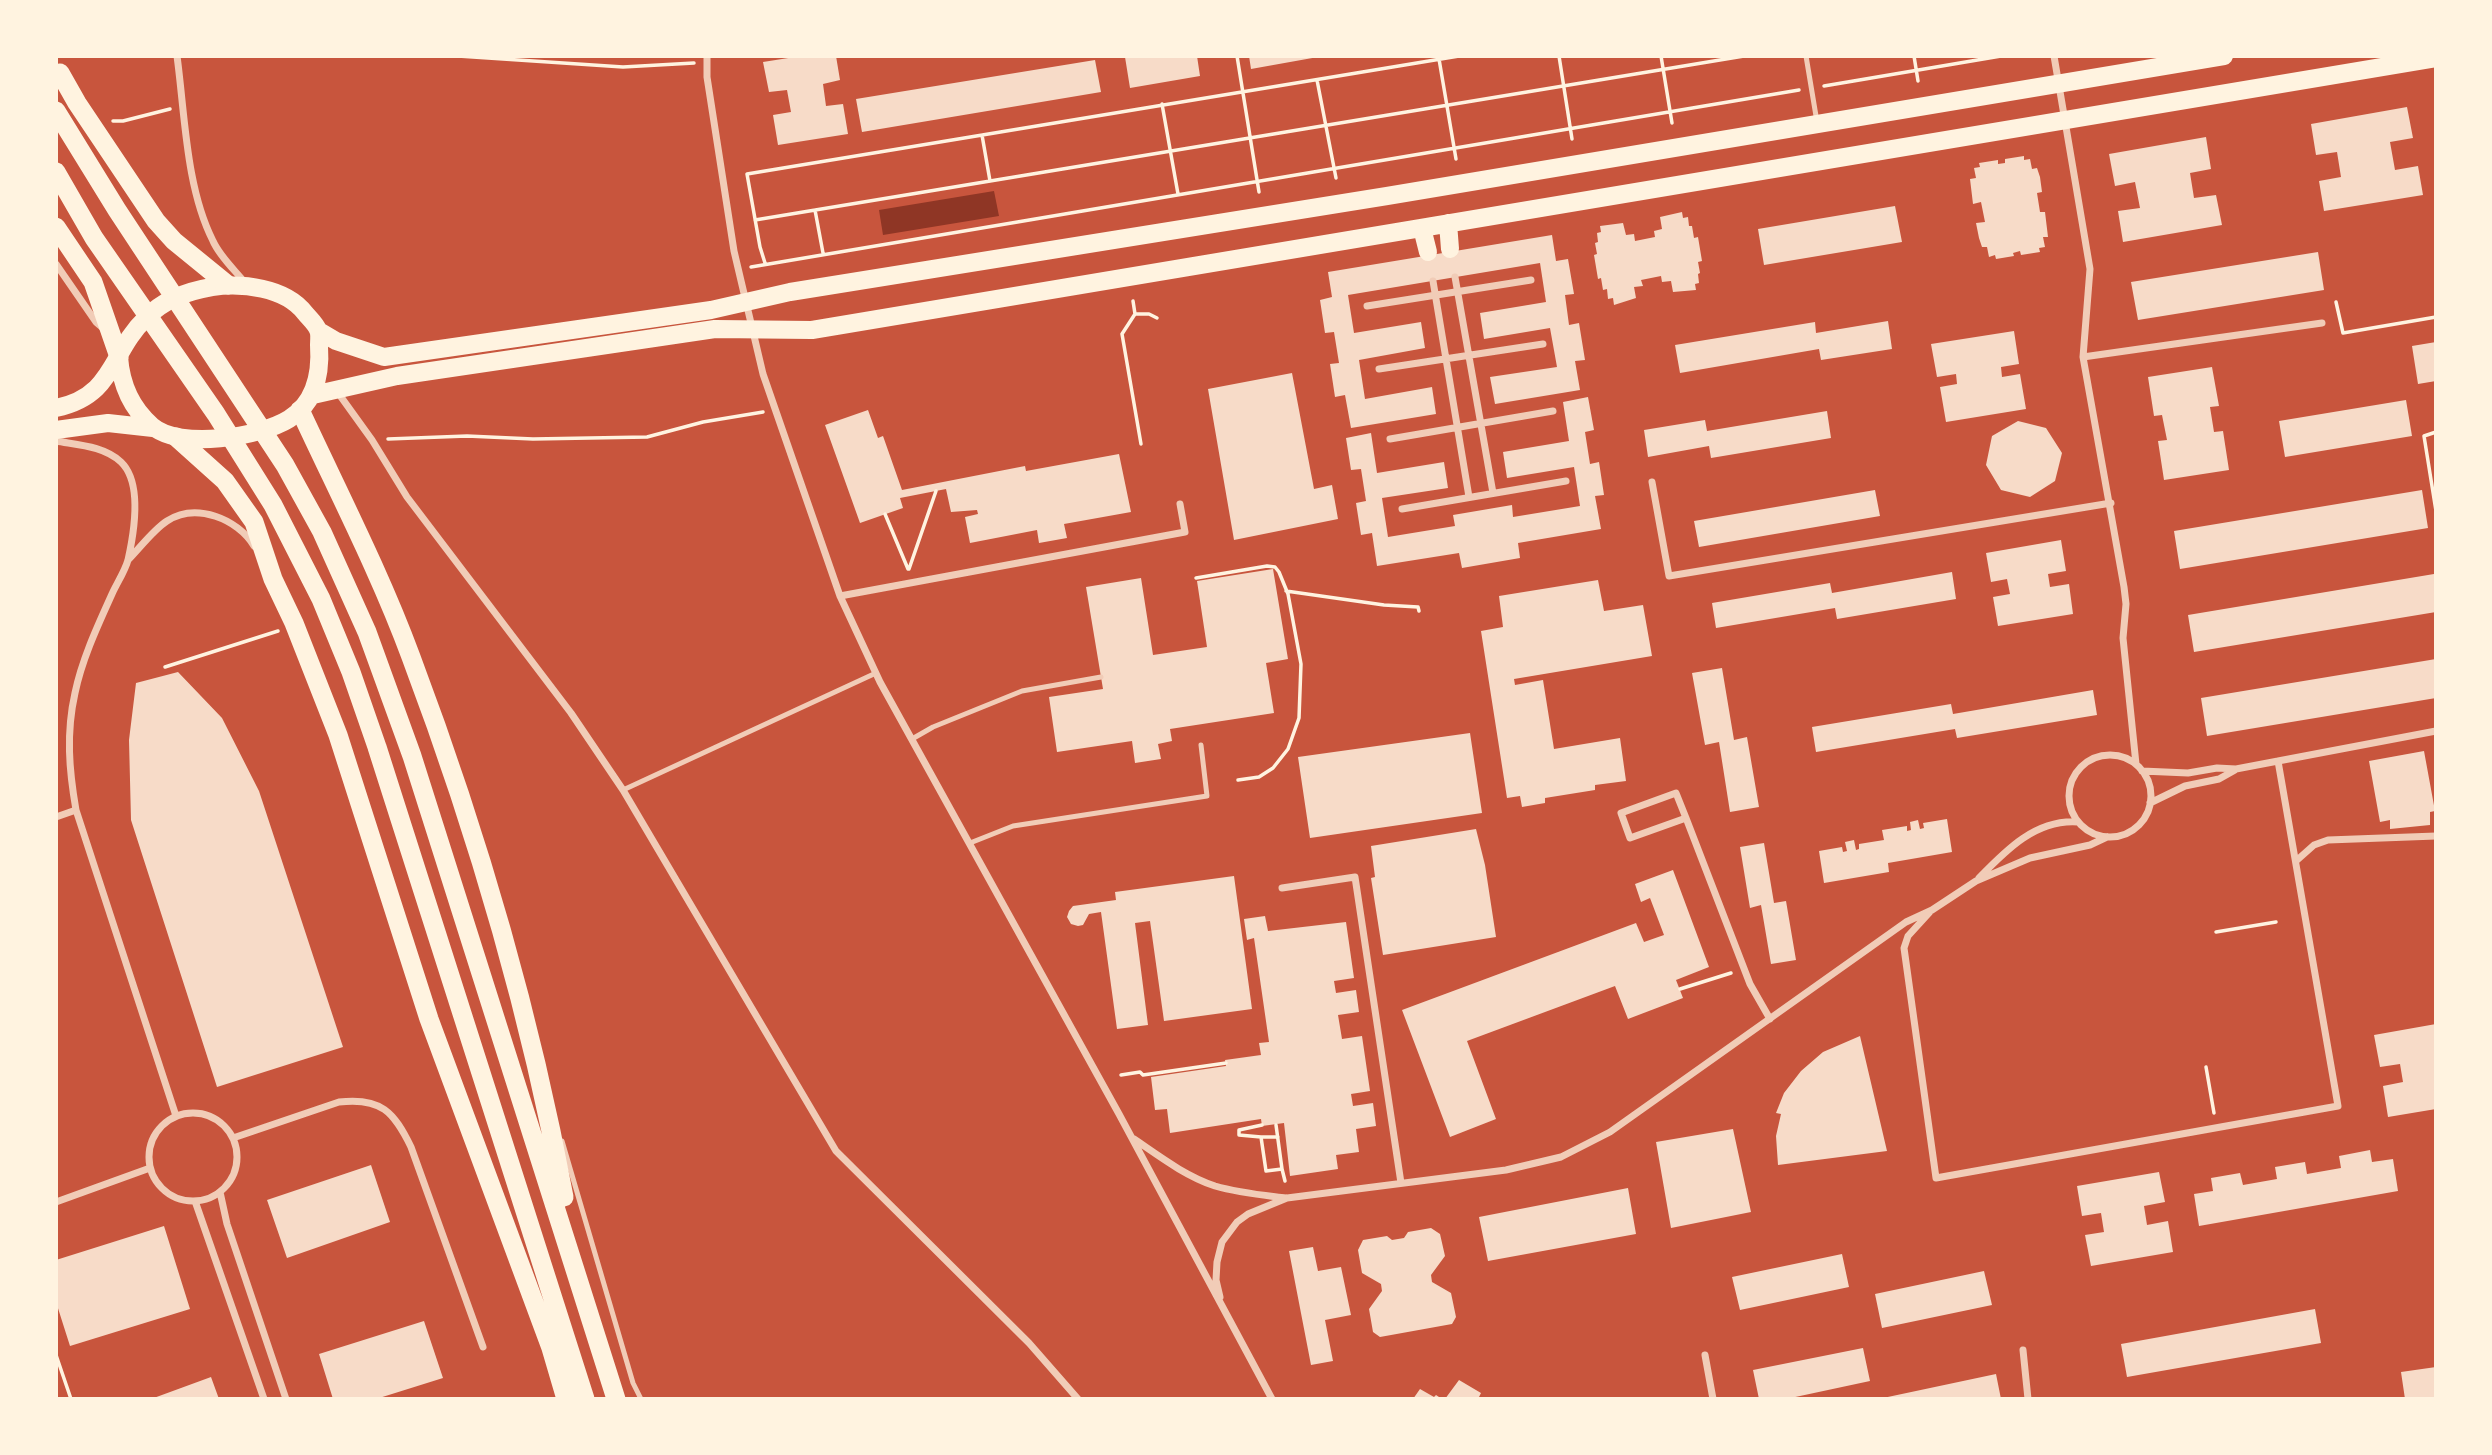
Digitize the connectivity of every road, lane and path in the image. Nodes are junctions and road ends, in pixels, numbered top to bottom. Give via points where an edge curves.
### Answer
1 (177, 56) edge
2 (458, 56) edge
3 (1237, 56) edge
4 (1459, 56) edge
5 (1559, 56) edge
6 (1661, 56) edge
7 (1744, 56) edge
8 (1806, 56) edge
9 (1914, 56) edge
10 (2001, 56) edge
11 (2054, 56) edge
12 (2224, 56) edge
13 (2436, 58) edge
14 (708, 59) edge
15 (1439, 60) junction
16 (1663, 69) junction
17 (1916, 70) junction
18 (60, 73) dead end
19 (1317, 80) junction
20 (1918, 81) dead end
21 (2058, 83) junction
22 (1564, 86) junction
23 (1811, 88) junction
24 (1243, 92) junction
25 (1163, 104) junction
26 (1447, 106) junction
27 (170, 109) dead end
28 (56, 111) edge
29 (1670, 112) junction
30 (2064, 120) junction
31 (107, 121) dead end
32 (1672, 122) dead end
33 (1818, 124) junction
34 (1326, 126) junction
35 (1570, 128) junction
36 (982, 135) junction
37 (1251, 137) junction
38 (1572, 139) dead end
39 (1454, 148) junction
40 (1170, 150) junction
41 (1456, 159) dead end
42 (1334, 168) junction
43 (56, 173) edge
44 (1336, 178) dead end
45 (1258, 180) junction
46 (990, 181) junction
47 (1259, 192) dead end
48 (1178, 194) junction
49 (815, 210) junction
50 (755, 220) junction
51 (1448, 223) junction
52 (56, 227) edge
53 (1422, 228) junction
54 (1451, 250) dead end
55 (823, 253) junction
56 (1428, 254) dead end
57 (56, 264) edge
58 (1455, 277) dead end
59 (1531, 280) dead end
60 (1433, 281) dead end
61 (228, 285) junction
62 (249, 287) junction
63 (1458, 292) junction
64 (1435, 296) junction
65 (746, 301) junction
66 (1133, 301) dead end
67 (2336, 302) dead end
68 (1367, 306) dead end
69 (1135, 314) junction
70 (2436, 317) edge
71 (1157, 318) dead end
72 (2322, 323) dead end
73 (752, 330) junction
74 (319, 331) junction
75 (112, 334) junction
76 (1543, 344) dead end
77 (1469, 355) junction
78 (119, 357) junction
79 (1447, 358) junction
80 (2083, 358) junction
81 (1378, 369) dead end
82 (335, 390) junction
83 (313, 395) junction
84 (56, 408) edge
85 (775, 410) junction
86 (1553, 411) dead end
87 (294, 415) junction
88 (1481, 424) junction
89 (153, 428) junction
90 (1457, 428) junction
91 (56, 430) edge
92 (2436, 432) edge
93 (176, 436) junction
94 (1390, 439) dead end
95 (372, 440) junction
96 (56, 441) edge
97 (1141, 444) dead end
98 (1566, 481) dead end
99 (1652, 482) dead end
100 (936, 491) dead end
101 (1493, 493) junction
102 (1469, 497) junction
103 (2111, 503) junction
104 (1180, 504) dead end
105 (1402, 509) dead end
106 (2436, 510) edge
107 (885, 514) dead end
108 (128, 561) junction
109 (1196, 578) dead end
110 (274, 579) junction
111 (1286, 591) junction
112 (840, 596) junction
113 (1419, 611) dead end
114 (280, 630) dead end
115 (165, 667) dead end
116 (876, 673) junction
117 (1101, 677) dead end
118 (2436, 731) edge
119 (912, 739) junction
120 (1201, 745) dead end
121 (2278, 761) junction
122 (2139, 767) junction
123 (2236, 769) junction
124 (1238, 780) dead end
125 (623, 790) junction
126 (2150, 803) junction
127 (76, 810) junction
128 (56, 817) edge
129 (1686, 818) junction
130 (2078, 822) junction
131 (2436, 836) edge
132 (2107, 837) junction
133 (970, 843) junction
134 (2296, 860) junction
135 (1976, 881) junction
136 (1282, 888) dead end
137 (1932, 910) junction
138 (2276, 922) dead end
139 (2216, 932) dead end
140 (1731, 972) dead end
141 (1680, 989) dead end
142 (523, 1006) junction
143 (1770, 1019) junction
144 (1226, 1063) dead end
145 (2206, 1067) dead end
146 (1121, 1075) dead end
147 (2214, 1114) dead end
148 (176, 1116) junction
149 (1262, 1125) dead end
150 (1276, 1125) dead end
151 (1261, 1137) junction
152 (1278, 1137) junction
153 (233, 1138) junction
154 (1132, 1138) junction
155 (150, 1168) junction
156 (1282, 1169) junction
157 (1285, 1181) dead end
158 (1401, 1183) junction
159 (493, 1188) junction
160 (220, 1192) junction
161 (1287, 1198) junction
162 (195, 1201) junction
163 (56, 1202) edge
164 (544, 1267) junction
165 (578, 1278) junction
166 (1222, 1307) junction
167 (483, 1347) dead end
168 (2023, 1350) dead end
169 (56, 1355) edge
170 (1705, 1355) dead end
171 (71, 1399) edge
172 (264, 1399) edge
173 (286, 1399) edge
174 (566, 1399) edge
175 (585, 1399) edge
176 (616, 1399) edge
177 (641, 1399) edge
178 (1078, 1399) edge
179 (1272, 1399) edge
180 (1713, 1399) edge
181 (2028, 1399) edge

1 - 62 street via 202,217 214,244
2 - 14 path via 623,67
3 - 24 path
4 - 15 path
5 - 22 path
6 - 16 path
7 - 16 path
8 - 23 lane
9 - 17 path
10 - 17 path
11 - 21 street
12 - 21 main road
13 - 30 main road
14 - 65 street via 734,251
15 - 19 path
15 - 26 path
16 - 22 path
16 - 29 path
17 - 20 path
17 - 23 path
18 - 61 highway via 156,221
19 - 24 path
19 - 34 path
21 - 30 street
21 - 33 main road
22 - 26 path
22 - 35 path
23 - 29 path
23 - 33 lane
24 - 25 path
24 - 37 path
25 - 36 path
25 - 40 path
26 - 34 path
26 - 39 path
27 - 31 path
28 - 165 highway via 285,465 322,532 367,632 412,756
29 - 32 path
29 - 35 path
30 - 51 main road
30 - 80 street via 2090,269
33 - 65 main road
34 - 37 path
34 - 42 path
35 - 38 path
35 - 39 path
36 - 46 path
36 - 50 path via 747,174
37 - 40 path
37 - 45 path
39 - 41 path
39 - 42 path
40 - 46 path
40 - 48 path
42 - 44 path
42 - 45 path
43 - 164 highway via 94,238 266,493 321,599 373,734
45 - 47 path
45 - 48 path
46 - 49 path
48 - 55 path
49 - 50 path
49 - 55 path
50 - 55 path via 765,264
51 - 53 main road
51 - 54 main road
52 - 75 highway via 93,282
53 - 56 main road
53 - 73 main road via 811,330
57 - 75 street via 96,322
58 - 63 street
59 - 63 street
60 - 64 street
61 - 62 main road
61 - 78 main road via 200,289 161,305 144,319
62 - 74 main road via 281,295 302,308
63 - 64 street
63 - 77 street
64 - 68 street
64 - 79 street
65 - 73 street
65 - 74 main road via 384,358
66 - 69 path
67 - 70 path via 2343,333
69 - 71 path
69 - 97 path via 1122,334
72 - 80 street
73 - 82 main road via 687,333 397,376
73 - 85 street
74 - 83 main road via 321,363
75 - 78 highway
76 - 77 street
77 - 79 street
77 - 88 street
78 - 84 main road via 90,395
78 - 89 main road via 130,401
79 - 81 street
79 - 90 street
80 - 103 street
82 - 83 main road
82 - 95 street
83 - 87 main road
85 - 95 path via 647,437
85 - 112 street
86 - 88 street
87 - 93 main road via 246,436
87 - 142 highway via 384,590 411,656 490,890
88 - 90 street
88 - 101 street
89 - 91 main road via 107,423
89 - 93 main road
90 - 94 street
90 - 102 street
92 - 106 path via 2424,436
93 - 110 highway via 225,481 254,522
95 - 125 street via 407,497 571,713
96 - 108 street via 106,452 127,471 136,505
98 - 101 street
99 - 103 street via 1669,576
100 - 107 path via 908,570
101 - 102 street
102 - 105 street
103 - 122 street via 2126,604 2123,638
104 - 112 street via 1185,532
108 - 110 street via 168,520 191,513 211,514 230,521 249,537
108 - 127 street via 75,692 68,729
109 - 111 path via 1275,567
110 - 159 highway via 338,735 429,1019
111 - 113 path via 1418,607
111 - 124 path via 1301,664 1300,718 1288,749 1273,768 1259,777
112 - 116 street
114 - 115 path
116 - 119 street
116 - 125 lane
117 - 119 lane via 1023,691
118 - 121 street
119 - 133 street
120 - 133 lane via 1208,796 1013,826
121 - 123 street
121 - 134 street
122 - 123 street via 2188,774
122 - 126 street via 2150,786
122 - 130 street via 2111,755 2098,756 2078,768 2068,793
123 - 126 street
125 - 178 street via 836,1151 1029,1343
126 - 132 street via 2132,831
127 - 128 street
127 - 148 street
129 - 129 street via 1676,793 1621,813 1630,838
129 - 143 street via 1750,984
130 - 132 street via 2093,834
130 - 135 street via 2047,824 2005,851
131 - 134 street via 2328,841 2314,845
132 - 135 street via 2030,858
133 - 154 street
134 - 137 street via 2338,1106 1936,1178 1904,948 1908,936
135 - 137 street
136 - 158 street via 1355,877
137 - 143 street via 1906,922
138 - 139 path
140 - 141 path
142 - 165 highway
142 - 177 lane
143 - 158 street via 1610,1132 1561,1157 1506,1170
144 - 146 path
145 - 147 path
148 - 153 street via 202,1113 215,1118
148 - 155 street via 165,1122 151,1143
149 - 151 path via 1239,1130 1239,1135
150 - 152 path
151 - 152 path
151 - 156 path via 1266,1171
152 - 156 path
153 - 160 street via 236,1167
153 - 167 street via 357,1100 379,1106 398,1121
154 - 161 street via 1213,1185
154 - 166 street
155 - 162 street via 167,1192
155 - 163 street
156 - 157 path
158 - 161 street
159 - 164 highway
159 - 174 highway
160 - 162 street
160 - 173 street
161 - 166 street via 1248,1214 1222,1242 1216,1280
162 - 172 street
164 - 175 highway
165 - 176 highway
166 - 179 street
168 - 181 street
169 - 171 path
170 - 180 street

